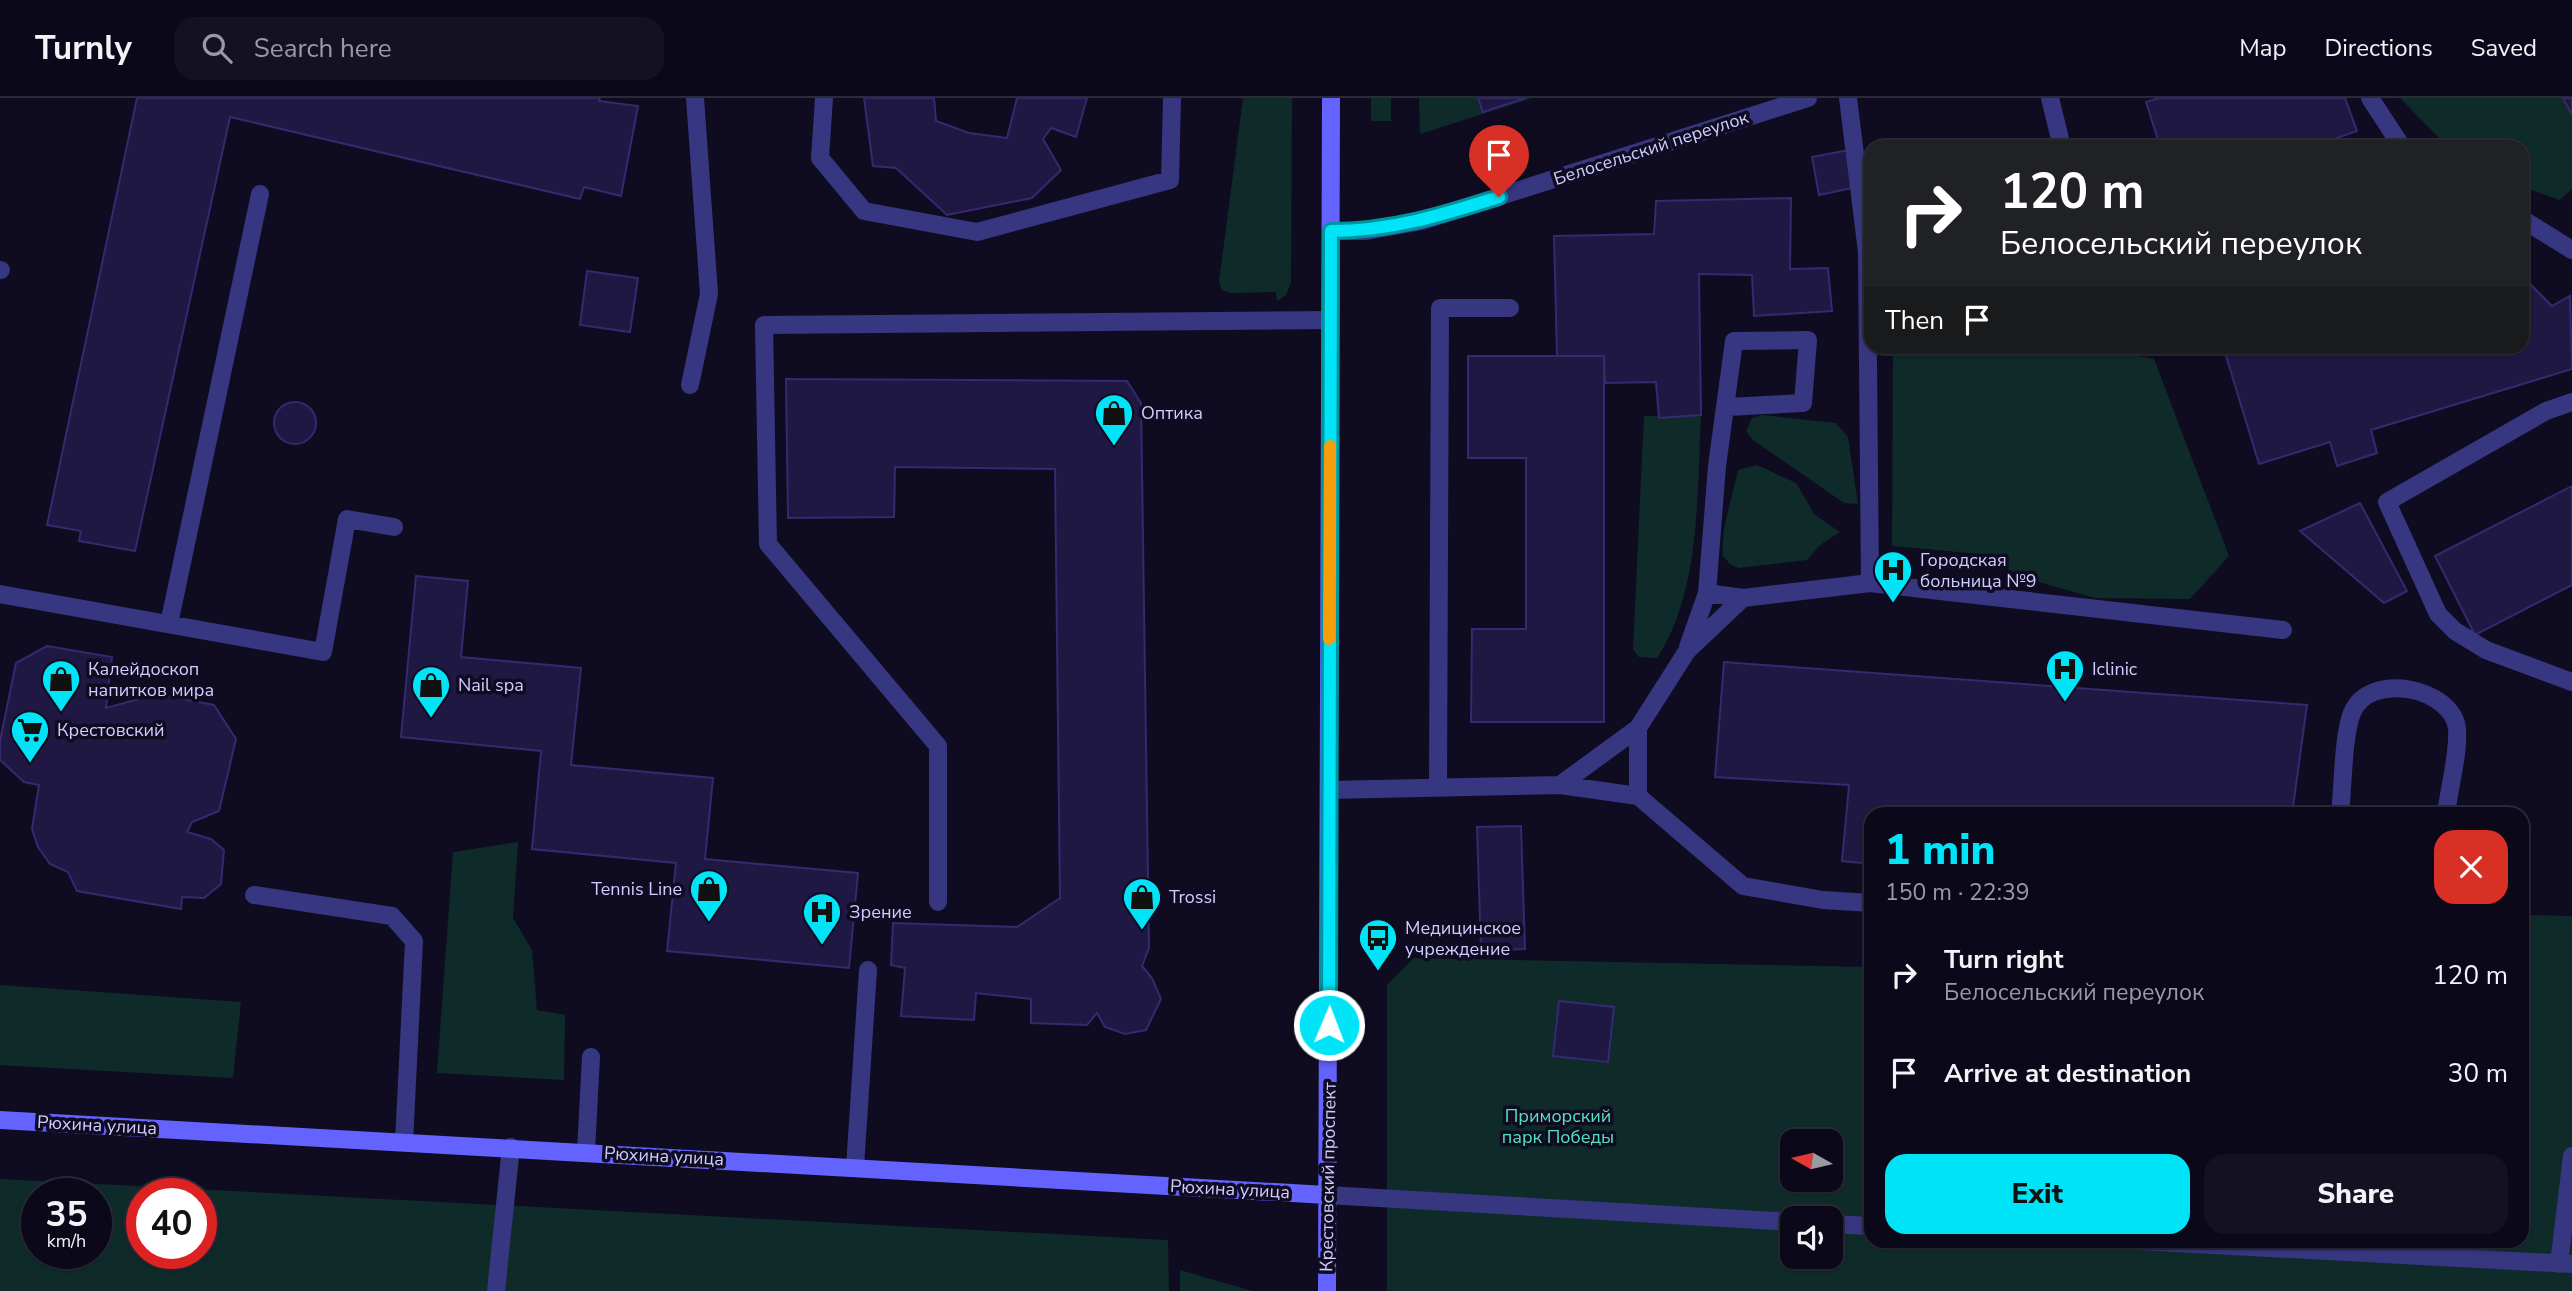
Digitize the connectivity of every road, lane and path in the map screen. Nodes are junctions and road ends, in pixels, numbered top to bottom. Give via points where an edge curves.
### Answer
1 (695, 98) edge
2 (824, 98) edge
3 (1172, 98) edge
4 (1331, 98) edge
5 (1808, 98) edge
6 (1848, 98) edge
7 (2050, 98) edge
8 (2370, 98) edge
9 (2060, 140) edge
10 (2397, 140) edge
11 (260, 194) dead end
12 (2529, 223) edge
13 (1864, 228) edge
14 (1331, 231) junction
15 (2572, 250) edge
16 (1510, 308) dead end
17 (1331, 320) junction
18 (1868, 354) edge
19 (691, 386) dead end
20 (2572, 402) edge
21 (1727, 407) junction
22 (394, 527) dead end
23 (1870, 583) junction
24 (1707, 593) junction
25 (0, 594) edge
26 (1744, 598) junction
27 (169, 624) junction
28 (2283, 630) dead end
29 (1687, 651) junction
30 (2572, 682) edge
31 (1638, 728) junction
32 (1560, 785) junction
33 (1438, 788) junction
34 (1329, 790) junction
35 (1638, 796) junction
36 (2341, 807) edge
37 (2447, 807) edge
38 (254, 895) dead end
39 (938, 902) dead end
40 (1864, 903) edge
41 (868, 970) dead end
42 (591, 1057) dead end
43 (0, 1120) edge
44 (404, 1142) junction
45 (511, 1147) junction
46 (586, 1151) junction
47 (2572, 1156) edge
48 (855, 1167) junction
49 (1327, 1195) junction
50 (1780, 1221) edge
51 (1843, 1225) edge
52 (1864, 1226) edge
53 (2268, 1248) edge
54 (2565, 1264) edge
55 (496, 1291) edge
56 (1327, 1291) edge

1 - 19 street via 709,294
2 - 3 street via 820,158 864,211 977,232 1170,180
4 - 14 street, Крестовский проспект
5 - 14 street, Белосельский переулок via 1422,221 1366,231
6 - 13 street
7 - 9 street
8 - 10 street
11 - 27 street
12 - 15 street
14 - 17 street, Крестовский проспект
16 - 33 street via 1440,307
17 - 34 street, Крестовский проспект
17 - 39 street via 764,325 768,544 938,746
18 - 23 street
20 - 30 street via 2546,411 2387,502 2438,614 2455,631 2486,650
21 - 21 street via 1734,341 1808,340 1803,403
21 - 24 street via 1717,466
22 - 27 street via 347,519 323,652
23 - 26 street
23 - 28 street
24 - 26 street
24 - 29 street
25 - 27 street
26 - 29 street
29 - 31 street
31 - 32 street
31 - 35 street
32 - 33 street
32 - 35 street
33 - 34 street
34 - 49 street, Крестовский проспект
35 - 40 street via 1743,886
36 - 37 street via 2351,715 2365,697 2385,687 2426,695 2444,705 2457,727
38 - 44 street via 392,916 414,941
41 - 48 street
42 - 46 street
43 - 44 street, Рюхина улица
44 - 45 street, Рюхина улица
45 - 46 street, Рюхина улица
45 - 55 street
46 - 48 street, Рюхина улица
47 - 54 street
48 - 49 street, Рюхина улица
49 - 50 street
49 - 56 street, Крестовский проспект
51 - 52 street
53 - 54 street

